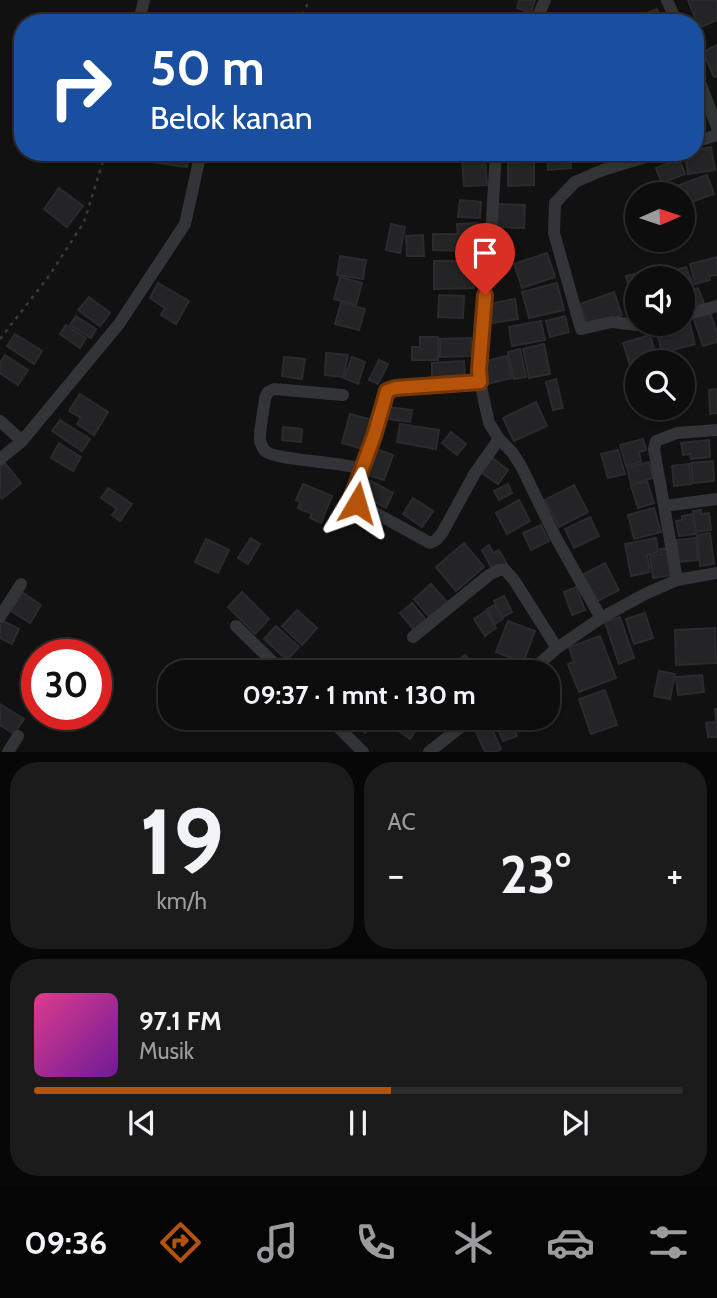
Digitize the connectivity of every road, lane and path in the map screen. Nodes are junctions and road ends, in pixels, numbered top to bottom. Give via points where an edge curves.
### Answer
1 (704, 93) edge
2 (717, 127) edge
3 (103, 161) edge
4 (199, 161) edge
5 (495, 161) edge
6 (632, 161) edge
7 (717, 306) edge
8 (695, 312) edge
9 (625, 324) edge
10 (0, 339) edge
11 (480, 382) junction
12 (343, 395) dead end
13 (0, 421) edge
14 (717, 430) edge
15 (499, 439) junction
16 (22, 442) junction
17 (0, 459) edge
18 (361, 469) junction
19 (717, 499) edge
20 (664, 506) junction
21 (717, 573) edge
22 (677, 580) junction
23 (21, 584) dead end
24 (0, 617) edge
25 (601, 618) junction
26 (236, 626) dead end
27 (413, 637) dead end
28 (557, 648) junction
29 (271, 660) edge
30 (544, 660) edge
31 (341, 730) edge
32 (456, 730) edge
33 (18, 736) dead end
34 (8, 752) edge
35 (363, 752) edge
36 (429, 752) edge

1 - 2 street
3 - 10 path via 84,222
4 - 16 street via 185,225 119,324
5 - 11 street
6 - 9 street via 575,182 555,203 553,227 581,329
7 - 8 street
11 - 15 street via 489,423
11 - 18 street via 387,391
12 - 18 street via 268,392 260,441 266,452
13 - 16 street
14 - 20 street via 677,433 656,441
15 - 18 street via 433,542 352,500
15 - 25 street via 521,466
16 - 17 street
19 - 20 street
20 - 22 street
21 - 22 street
22 - 25 street
23 - 24 street
25 - 28 street
26 - 29 street
27 - 28 street via 489,575 505,570
28 - 30 street
31 - 35 street
32 - 36 street
33 - 34 street

